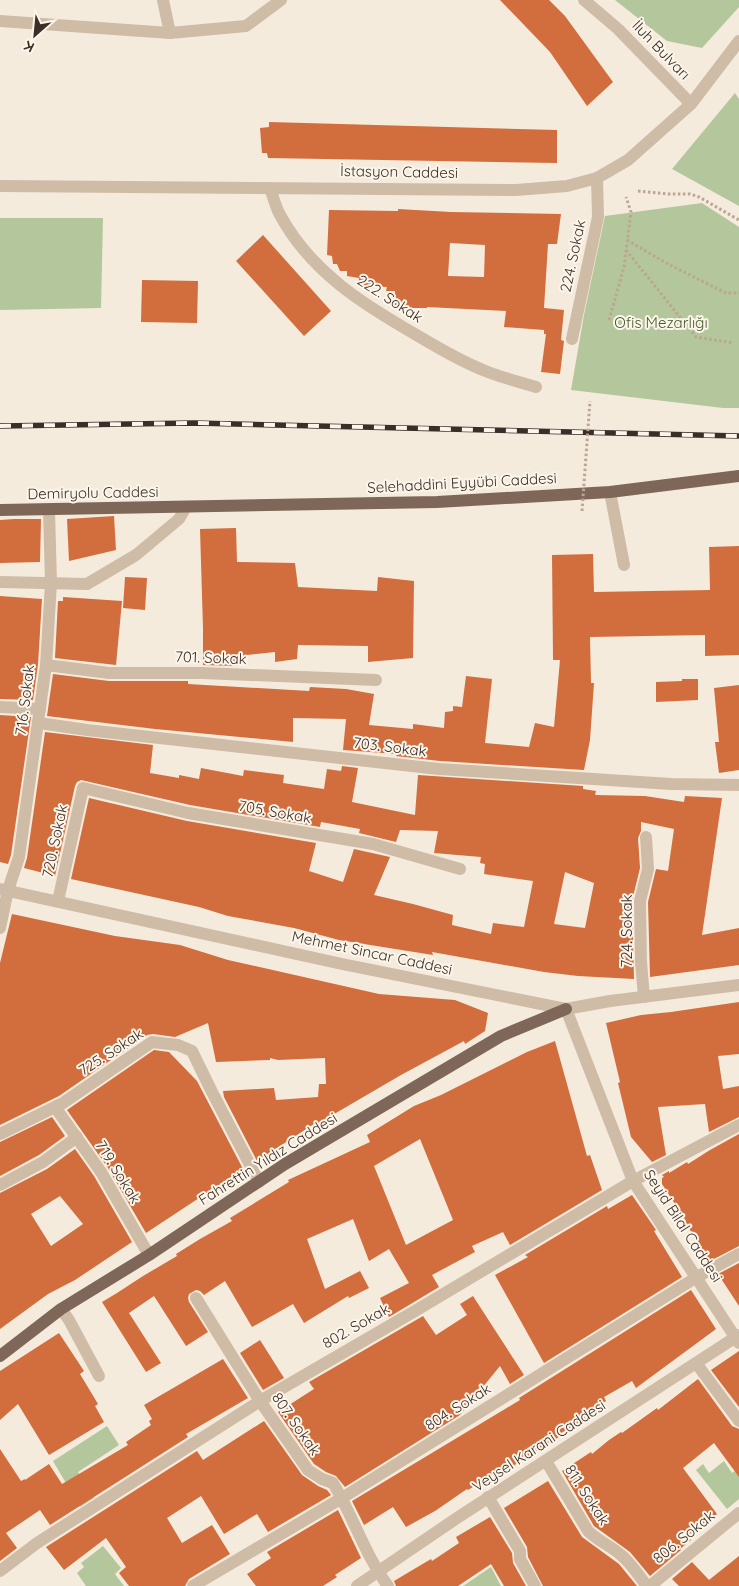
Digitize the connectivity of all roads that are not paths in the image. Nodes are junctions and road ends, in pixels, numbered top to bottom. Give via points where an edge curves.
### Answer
1 (163, 0) edge
2 (281, 0) edge
3 (584, 0) edge
4 (0, 21) edge
5 (170, 33) junction
6 (739, 41) edge
7 (691, 104) junction
8 (597, 178) junction
9 (0, 186) edge
10 (270, 188) junction
11 (572, 339) dead end
12 (536, 387) dead end
13 (739, 476) edge
14 (610, 492) junction
15 (186, 507) junction
16 (0, 510) edge
17 (49, 510) junction
18 (624, 564) dead end
19 (0, 582) edge
20 (51, 583) junction
21 (46, 665) junction
22 (376, 680) dead end
23 (0, 706) edge
24 (40, 709) junction
25 (39, 723) junction
26 (739, 785) edge
27 (83, 788) joint
28 (646, 837) dead end
29 (460, 869) dead end
30 (4, 890) edge
31 (58, 902) junction
32 (0, 928) edge
33 (739, 985) edge
34 (644, 997) junction
35 (566, 1010) junction
36 (55, 1107) junction
37 (739, 1126) edge
38 (0, 1134) edge
39 (77, 1137) junction
40 (633, 1181) junction
41 (260, 1182) junction
42 (0, 1185) edge
43 (739, 1254) edge
44 (149, 1255) junction
45 (698, 1277) junction
46 (196, 1298) dead end
47 (61, 1309) junction
48 (738, 1338) edge
49 (0, 1356) edge
50 (696, 1363) junction
51 (99, 1376) dead end
52 (260, 1400) junction
53 (739, 1421) edge
54 (546, 1460) junction
55 (342, 1498) junction
56 (488, 1498) junction
57 (739, 1513) edge
58 (0, 1572) edge
59 (378, 1572) junction
60 (193, 1586) edge
61 (358, 1586) edge
62 (388, 1586) edge
63 (534, 1586) edge
64 (649, 1586) edge

1 - 5 street
2 - 5 street via 246,26
3 - 7 street, İluh Bulvarı via 618,29
4 - 5 street
6 - 7 street, İstasyon Caddesi
7 - 8 street, İstasyon Caddesi via 628,160
8 - 10 street, İstasyon Caddesi via 567,186 516,190
8 - 11 street, 224. Sokak via 598,217
9 - 10 street, İstasyon Caddesi
10 - 12 street, 222. Sokak via 278,211 293,237 320,268 348,291 386,318 487,372
13 - 14 main road, Selehaddini Eyyübi Caddesi
14 - 15 main road, Selehaddini Eyyübi Caddesi via 437,502
14 - 18 street
15 - 17 main road, Demiryolu Caddesi
15 - 20 street via 179,519 136,555 87,584
16 - 17 main road, Demiryolu Caddesi
17 - 20 street, 716. Sokak
19 - 20 street
20 - 21 street, 716. Sokak
21 - 22 street, 701. Sokak via 109,672
21 - 24 street, 716. Sokak
23 - 24 street
24 - 25 street, 716. Sokak
25 - 26 street, 703. Sokak via 439,769 671,784
25 - 30 street, 716. Sokak via 19,857
27 - 29 street, 705. Sokak via 188,813 373,844
27 - 31 street, 720. Sokak
28 - 34 street, 724. Sokak via 648,869 640,901
30 - 31 street, Mehmet Sincar Caddesi
30 - 32 street, 716. Sokak
31 - 35 street, Mehmet Sincar Caddesi
33 - 34 street, Mehmet Sincar Caddesi
34 - 35 street, Mehmet Sincar Caddesi
35 - 40 street, Seyid Bilal Caddesi
35 - 41 main road, Fahrettin Yıldız Caddesi via 501,1036
36 - 38 street, 725. Sokak
36 - 39 street, 719. Sokak
36 - 41 street, 725. Sokak via 152,1042 178,1045 192,1051
37 - 40 street, 802. Sokak
39 - 42 street via 43,1162
39 - 44 street, 719. Sokak
40 - 45 street, Seyid Bilal Caddesi
40 - 52 street, 802. Sokak
41 - 44 main road, Fahrettin Yıldız Caddesi
43 - 45 street, 804. Sokak
44 - 47 main road, Fahrettin Yıldız Caddesi
45 - 48 street, Seyid Bilal Caddesi
45 - 55 street, 804. Sokak
46 - 52 street, 807. Sokak
47 - 49 main road, Fahrettin Yıldız Caddesi
47 - 51 street
48 - 50 street, Veysel Karani Caddesi
50 - 53 street
50 - 54 street, Veysel Karani Caddesi
52 - 55 street, 807. Sokak via 308,1470 333,1483
52 - 58 street, 802. Sokak via 37,1543
54 - 56 street, Veysel Karani Caddesi
54 - 64 street, 811. Sokak via 588,1531 622,1556
55 - 59 street, 807. Sokak
55 - 60 street, 804. Sokak
56 - 59 street, Veysel Karani Caddesi
56 - 63 street via 520,1551 520,1559
57 - 64 street, 806. Sokak
59 - 61 street, Veysel Karani Caddesi
59 - 62 street, 807. Sokak

